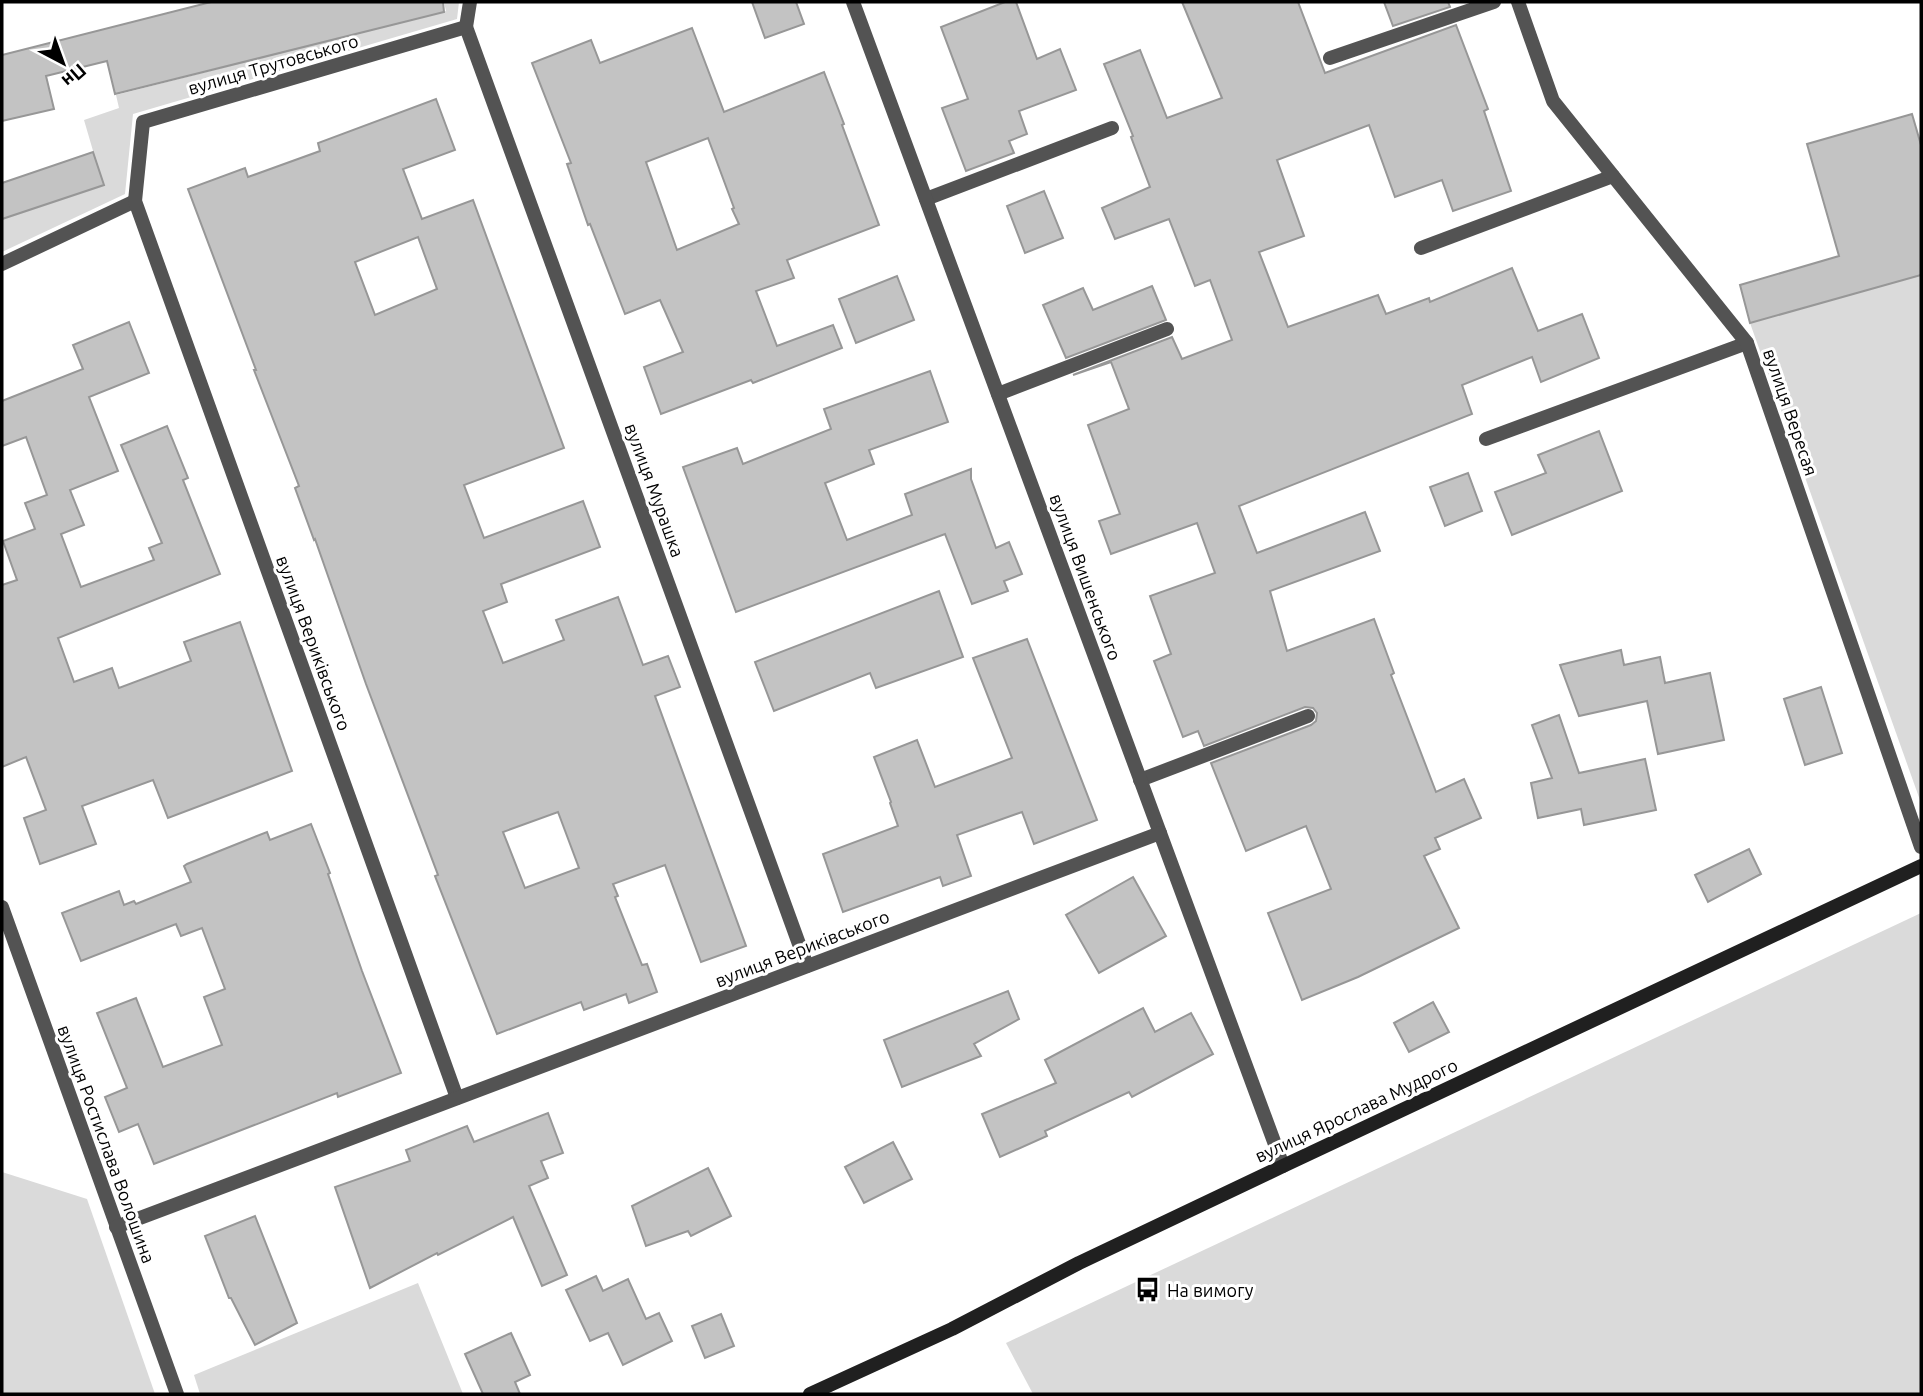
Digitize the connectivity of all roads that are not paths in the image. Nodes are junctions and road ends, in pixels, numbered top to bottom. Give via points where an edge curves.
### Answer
1 (470, 2) edge
2 (853, 2) edge
3 (1494, 2) edge
4 (1518, 2) edge
5 (466, 27) junction
6 (1330, 58) dead end
7 (1112, 128) dead end
8 (1613, 176) junction
9 (926, 199) junction
10 (135, 201) junction
11 (1421, 248) dead end
12 (2, 264) edge
13 (1167, 329) dead end
14 (1747, 343) junction
15 (998, 394) junction
16 (1486, 439) dead end
17 (1308, 716) dead end
18 (1140, 780) junction
19 (1160, 833) junction
20 (1921, 847) edge
21 (1921, 866) edge
22 (2, 907) edge
23 (807, 966) junction
24 (457, 1098) junction
25 (1283, 1166) junction
26 (116, 1227) junction
27 (177, 1394) edge
28 (810, 1394) edge

1 - 5 street
2 - 9 street, вулиця Вишенського
3 - 6 street
4 - 8 street, вулиця Вересая via 1553,101
5 - 10 street, вулиця Трутовського via 143,122
5 - 23 street, вулиця Мурашка
7 - 9 street
8 - 11 street
8 - 14 street, вулиця Вересая
9 - 15 street, вулиця Вишенського
10 - 12 street
10 - 24 street, вулиця Вериківського
13 - 15 street
14 - 16 street
14 - 20 street, вулиця Вересая
15 - 18 street, вулиця Вишенського
17 - 18 street
18 - 19 street, вулиця Вишенського
19 - 23 street, вулиця Вериківського
19 - 25 street, вулиця Вишенського
21 - 25 main road, вулиця Ярослава Мудрого
22 - 26 street, вулиця Ростислава Волошина
23 - 24 street, вулиця Вериківського
24 - 26 street, вулиця Вериківського
25 - 28 main road, вулиця Ярослава Мудрого
26 - 27 street, вулиця Ростислава Волошина

